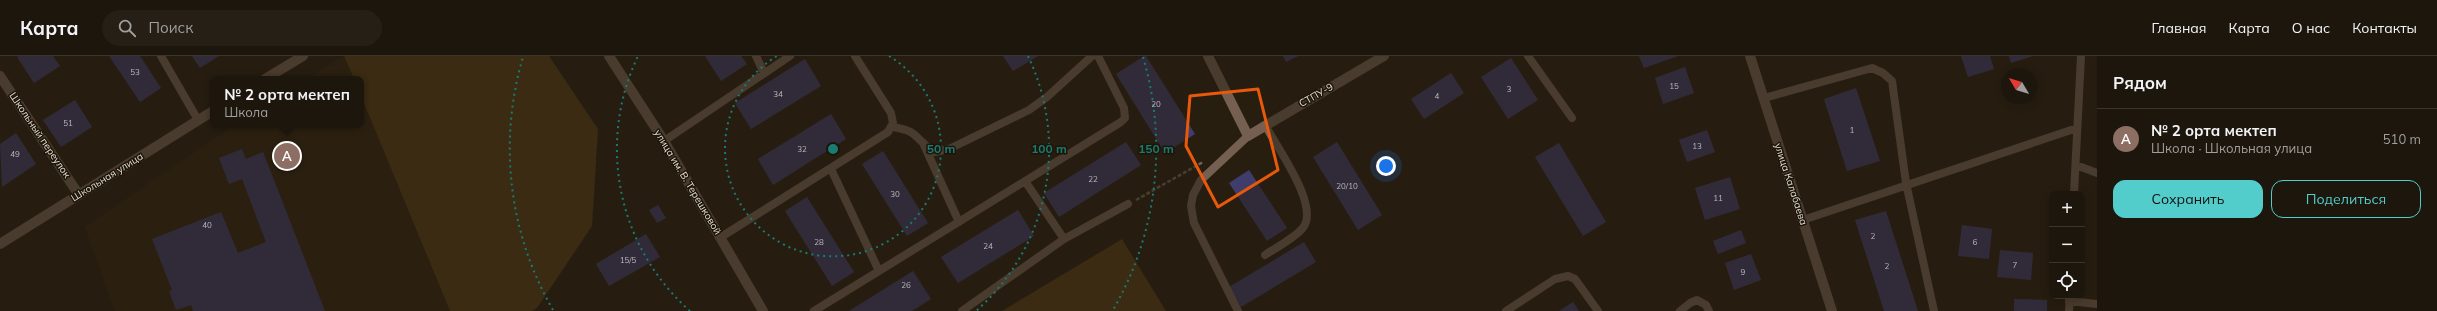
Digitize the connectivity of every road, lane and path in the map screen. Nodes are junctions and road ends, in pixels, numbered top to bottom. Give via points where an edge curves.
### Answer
1 (161, 56) edge
2 (303, 56) edge
3 (609, 56) edge
4 (756, 56) edge
5 (790, 56) edge
6 (855, 56) edge
7 (1092, 56) edge
8 (1098, 56) edge
9 (1208, 56) edge
10 (1384, 56) edge
11 (1528, 56) edge
12 (1750, 56) edge
13 (2080, 56) edge
14 (764, 73) junction
15 (0, 76) edge
16 (271, 76) edge
17 (1764, 98) junction
18 (210, 113) edge
19 (1572, 118) dead end
20 (198, 120) junction
21 (1265, 125) junction
22 (892, 127) junction
23 (2077, 128) junction
24 (1248, 136) junction
25 (664, 141) junction
26 (923, 144) junction
27 (1205, 161) dead end
28 (2076, 165) junction
29 (831, 169) junction
30 (2097, 172) edge
31 (1025, 181) junction
32 (1906, 183) junction
33 (2074, 191) edge
34 (79, 195) junction
35 (1128, 204) joint
36 (1803, 220) junction
37 (959, 222) junction
38 (721, 237) junction
39 (1064, 240) junction
40 (0, 244) edge
41 (1265, 255) dead end
42 (879, 271) junction
43 (2069, 299) edge
44 (2097, 304) edge
45 (763, 311) edge
46 (814, 311) edge
47 (962, 311) edge
48 (1238, 311) edge
49 (1506, 311) edge
50 (1598, 311) edge
51 (1680, 311) edge
52 (1709, 311) edge
53 (1832, 311) edge
54 (1934, 311) edge
55 (2069, 311) edge

1 - 20 lane
2 - 16 street
3 - 25 street, улица им. В. Терешковой
4 - 14 lane
5 - 14 lane
6 - 22 lane via 891,113
7 - 26 lane via 1029,110 949,149 935,152
8 - 31 lane via 1124,108 1125,118
9 - 24 street
10 - 21 street, СТПУ-9
11 - 19 lane
12 - 17 street, улица Калабаева
13 - 23 lane
14 - 25 lane
15 - 34 street, Школьный переулок
17 - 32 lane via 1872,68 1883,73 1892,81
17 - 36 street, улица Калабаева
18 - 20 street, Школьная улица
20 - 34 street, Школьная улица
21 - 24 street, СТПУ-9
21 - 41 lane via 1305,197 1308,215 1303,228
22 - 26 lane via 910,130
22 - 29 lane via 883,137
23 - 28 lane
23 - 32 lane
24 - 48 lane via 1201,180 1193,195 1191,206 1194,223
25 - 38 street, улица им. В. Терешковой
26 - 37 lane
27 - 35 path
28 - 30 lane
28 - 33 lane
29 - 38 lane
29 - 42 lane
31 - 37 lane
31 - 39 lane
32 - 36 lane
32 - 54 lane
34 - 40 street, Школьная улица
35 - 39 lane
36 - 53 street, улица Калабаева
37 - 42 lane
38 - 45 street, улица им. В. Терешковой
39 - 47 lane
42 - 46 lane
43 - 44 lane
43 - 55 lane
49 - 50 lane via 1555,279 1568,276 1575,279
51 - 52 lane via 1696,300

